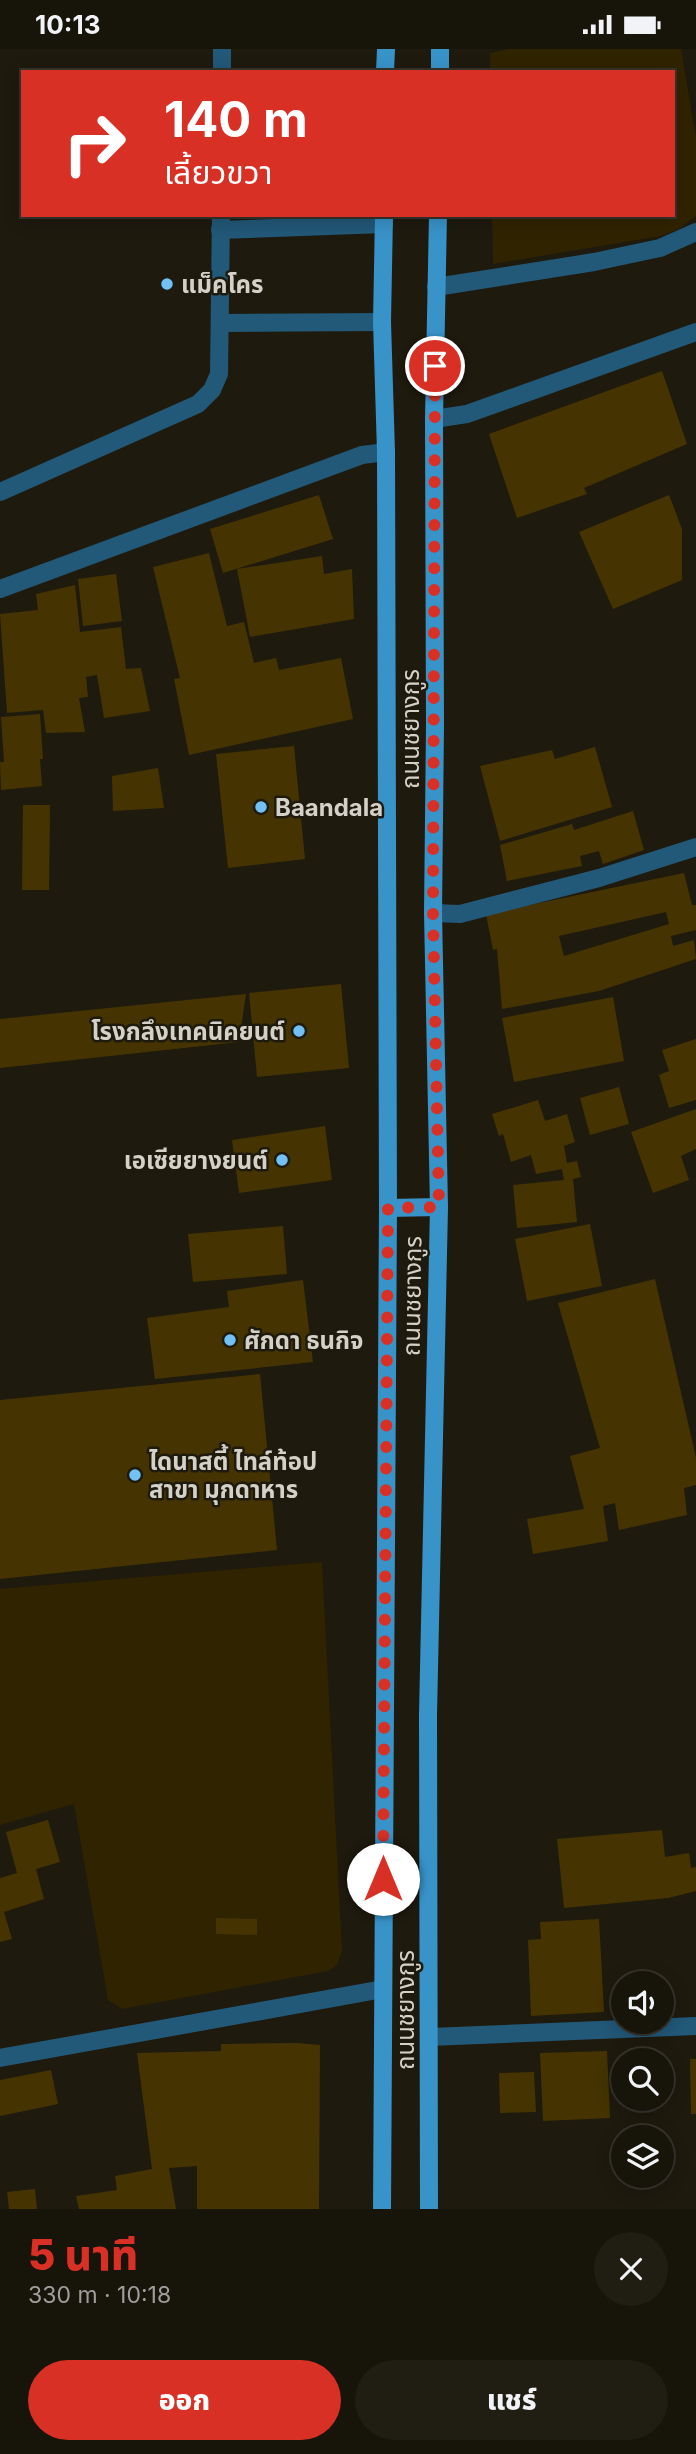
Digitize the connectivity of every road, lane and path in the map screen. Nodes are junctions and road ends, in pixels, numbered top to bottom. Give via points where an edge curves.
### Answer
1 (222, 49) edge
2 (386, 49) edge
3 (440, 49) edge
4 (222, 70) edge
5 (385, 70) edge
6 (440, 70) edge
7 (438, 217) edge
8 (384, 220) edge
9 (220, 223) edge
10 (696, 232) edge
11 (436, 287) junction
12 (382, 322) junction
13 (220, 323) junction
14 (696, 332) edge
15 (434, 419) junction
16 (386, 452) junction
17 (0, 492) edge
18 (0, 589) edge
19 (696, 847) edge
20 (433, 913) junction
21 (439, 1207) junction
22 (388, 1208) junction
23 (383, 1989) junction
24 (696, 2027) edge
25 (430, 2037) junction
26 (0, 2058) edge
27 (382, 2209) edge
28 (429, 2209) edge

1 - 4 street
2 - 5 main road
3 - 6 main road
7 - 11 main road, ถนนชยางกูร
8 - 9 street
8 - 12 main road, ถนนชยางกูร
9 - 13 street
10 - 11 street via 660,248 594,262
11 - 15 main road, ถนนชยางกูร
12 - 13 street
12 - 16 main road, ถนนชยางกูร
13 - 17 street via 219,374 198,404
14 - 15 street via 467,414
15 - 20 main road, ถนนชยางกูร
16 - 18 street via 362,455
16 - 22 main road, ถนนชยางกูร
19 - 20 street via 472,911
20 - 21 main road, ถนนชยางกูร
21 - 22 main road
21 - 25 main road, ถนนชยางกูร via 428,1715
22 - 23 main road, ถนนชยางกูร
23 - 26 street
23 - 27 main road, ถนนชยางกูร
24 - 25 street
25 - 28 main road, ถนนชยางกูร

